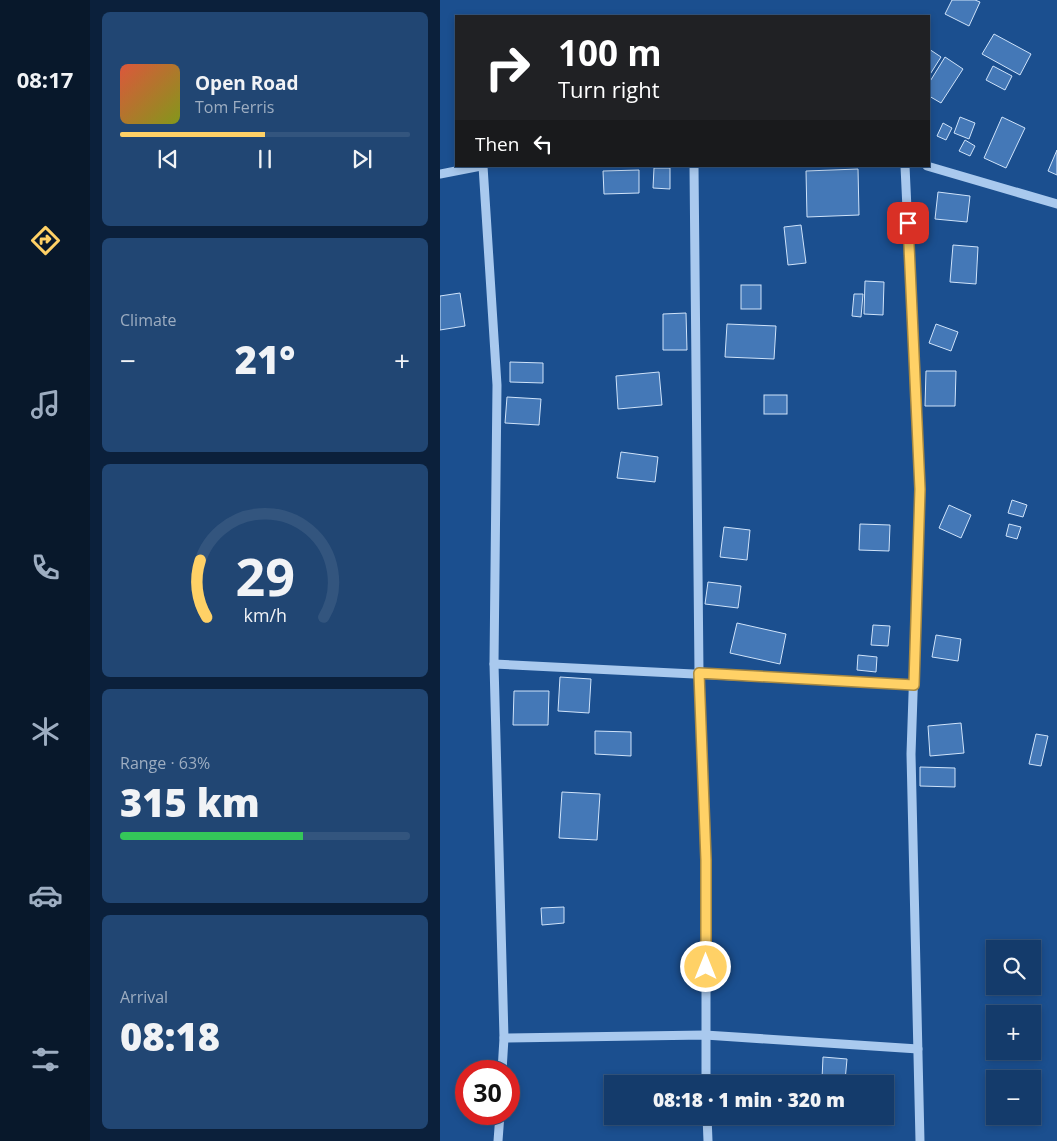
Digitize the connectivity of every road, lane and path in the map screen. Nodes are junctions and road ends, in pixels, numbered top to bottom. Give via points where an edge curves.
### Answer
1 (477, 167) edge
2 (482, 167) edge
3 (694, 167) edge
4 (905, 167) edge
5 (930, 167) edge
6 (440, 174) edge
7 (1057, 204) edge
8 (494, 664) junction
9 (699, 673) junction
10 (914, 685) junction
11 (705, 1035) junction
12 (504, 1038) junction
13 (918, 1049) junction
14 (503, 1060) edge
15 (706, 1075) edge
16 (499, 1125) edge
17 (707, 1125) edge
18 (498, 1141) edge
19 (708, 1141) edge
20 (920, 1141) edge

1 - 6 street
2 - 8 street via 497,385
3 - 9 street
4 - 10 street via 920,489
5 - 7 street
8 - 9 street
8 - 12 street
9 - 10 street
9 - 11 street via 706,860
10 - 13 street via 911,754
11 - 12 street
11 - 13 street
11 - 15 street
12 - 14 street
13 - 20 street
16 - 18 street
17 - 19 street

